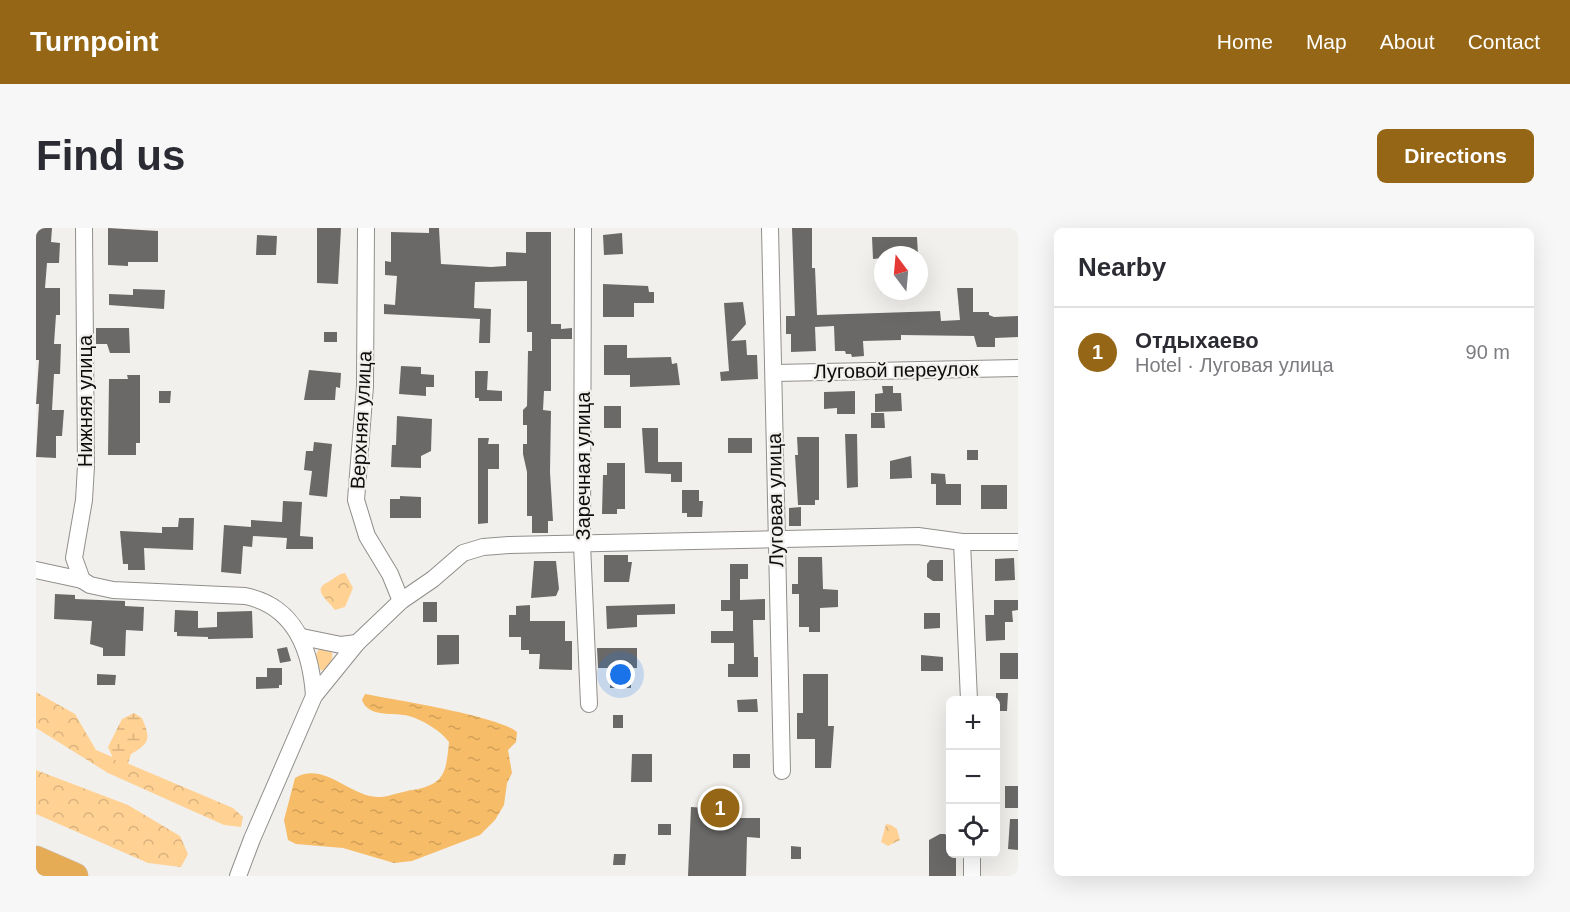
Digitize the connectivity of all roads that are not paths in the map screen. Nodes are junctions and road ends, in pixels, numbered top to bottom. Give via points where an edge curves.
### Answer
1 (84, 228) edge
2 (366, 228) edge
3 (583, 228) edge
4 (770, 228) edge
5 (1018, 368) edge
6 (774, 373) junction
7 (775, 541) junction
8 (962, 542) junction
9 (1018, 542) edge
10 (582, 544) junction
11 (36, 570) edge
12 (80, 576) junction
13 (401, 601) junction
14 (302, 637) junction
15 (357, 643) junction
16 (314, 696) junction
17 (969, 696) edge
18 (588, 705) dead end
19 (782, 771) dead end
20 (972, 858) edge
21 (36, 859) edge
22 (75, 876) edge
23 (238, 876) edge
24 (972, 876) edge

1 - 12 street, Нижняя улица via 86,466 74,558
2 - 13 street, Верхняя улица via 365,386 356,500 367,536
3 - 10 street, Заречная улица
4 - 6 street, Луговая улица
5 - 6 street, Луговой переулок
6 - 7 street, Луговая улица
7 - 8 street via 918,536
7 - 10 street
7 - 19 street, Луговая улица
8 - 9 street
8 - 17 street
10 - 13 street via 509,545 463,553
10 - 18 street, Заречная улица
11 - 12 street
12 - 14 street via 90,585 113,590 265,600
13 - 15 street
14 - 15 street via 340,645
14 - 16 street via 312,667
15 - 16 street
16 - 23 street
20 - 24 street
21 - 22 highway

